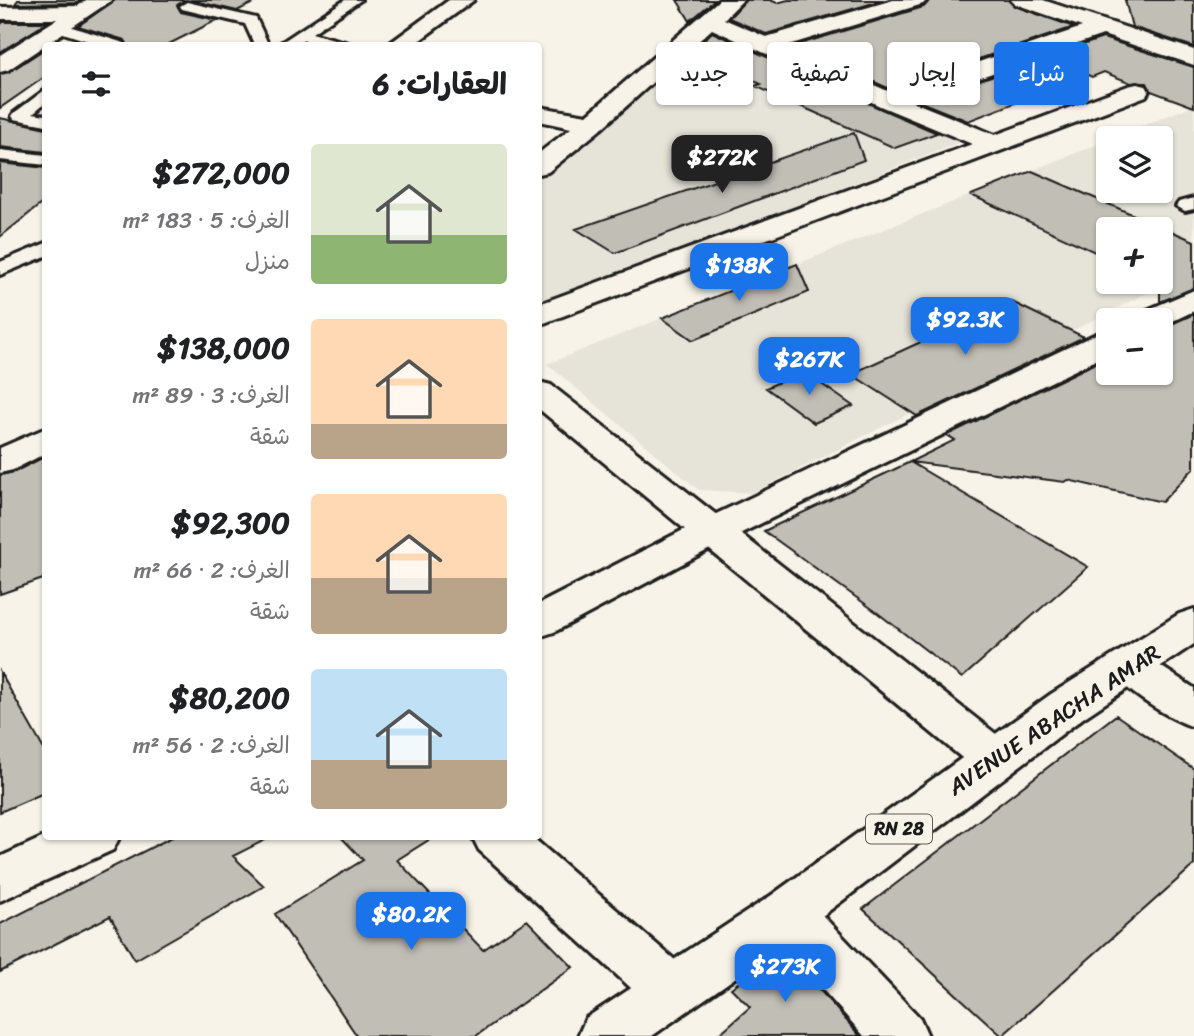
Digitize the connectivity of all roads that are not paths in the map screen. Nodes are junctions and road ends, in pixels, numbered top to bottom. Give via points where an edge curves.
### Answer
1 (101, 0) edge
2 (353, 0) edge
3 (463, 0) edge
4 (732, 0) edge
5 (916, 0) edge
6 (1022, 0) edge
7 (187, 6) dead end
8 (81, 12) junction
9 (0, 13) edge
10 (1109, 17) junction
11 (709, 20) junction
12 (59, 27) junction
13 (299, 36) junction
14 (1194, 41) edge
15 (107, 42) edge
16 (260, 42) edge
17 (290, 42) edge
18 (331, 42) edge
19 (403, 42) edge
20 (774, 42) edge
21 (767, 44) edge
22 (1194, 58) edge
23 (0, 65) edge
24 (980, 66) edge
25 (1137, 91) dead end
26 (42, 97) edge
27 (900, 105) edge
28 (542, 115) edge
29 (42, 119) edge
30 (593, 124) junction
31 (994, 144) junction
32 (0, 155) edge
33 (42, 160) edge
34 (542, 164) edge
35 (42, 251) edge
36 (0, 269) edge
37 (1194, 299) edge
38 (1173, 309) edge
39 (542, 315) edge
40 (1096, 347) edge
41 (542, 394) edge
42 (42, 441) edge
43 (0, 462) edge
44 (711, 532) junction
45 (542, 620) edge
46 (1194, 624) edge
47 (1130, 667) junction
48 (1194, 710) edge
49 (994, 758) junction
50 (87, 840) edge
51 (501, 840) edge
52 (0, 880) edge
53 (787, 913) junction
54 (671, 990) junction
55 (606, 1036) edge
56 (900, 1036) edge

1 - 8 street
2 - 13 lane
3 - 19 street
4 - 11 street
5 - 20 street
6 - 10 street
7 - 16 lane via 251,21
8 - 9 street
8 - 12 street
10 - 14 street via 1115,14
10 - 22 street
10 - 24 street
11 - 21 street
11 - 30 street
12 - 15 lane
12 - 23 street
13 - 17 lane
13 - 18 lane
25 - 31 street
26 - 29 lane via 20,116
27 - 31 street
28 - 30 street
30 - 34 street
31 - 39 street
32 - 33 lane
35 - 36 lane
37 - 38 street
40 - 44 street
41 - 44 street
42 - 43 street
44 - 45 street
44 - 49 street
46 - 47 street, AVENUE ABACHA AMAR / RN 28
47 - 48 street
47 - 49 street, AVENUE ABACHA AMAR / RN 28
49 - 53 street, AVENUE ABACHA AMAR / RN 28
50 - 52 street
51 - 54 street
53 - 54 street, AVENUE ABACHA AMAR / RN 28
53 - 56 street
54 - 55 street, AVENUE ABACHA AMAR / RN 28

